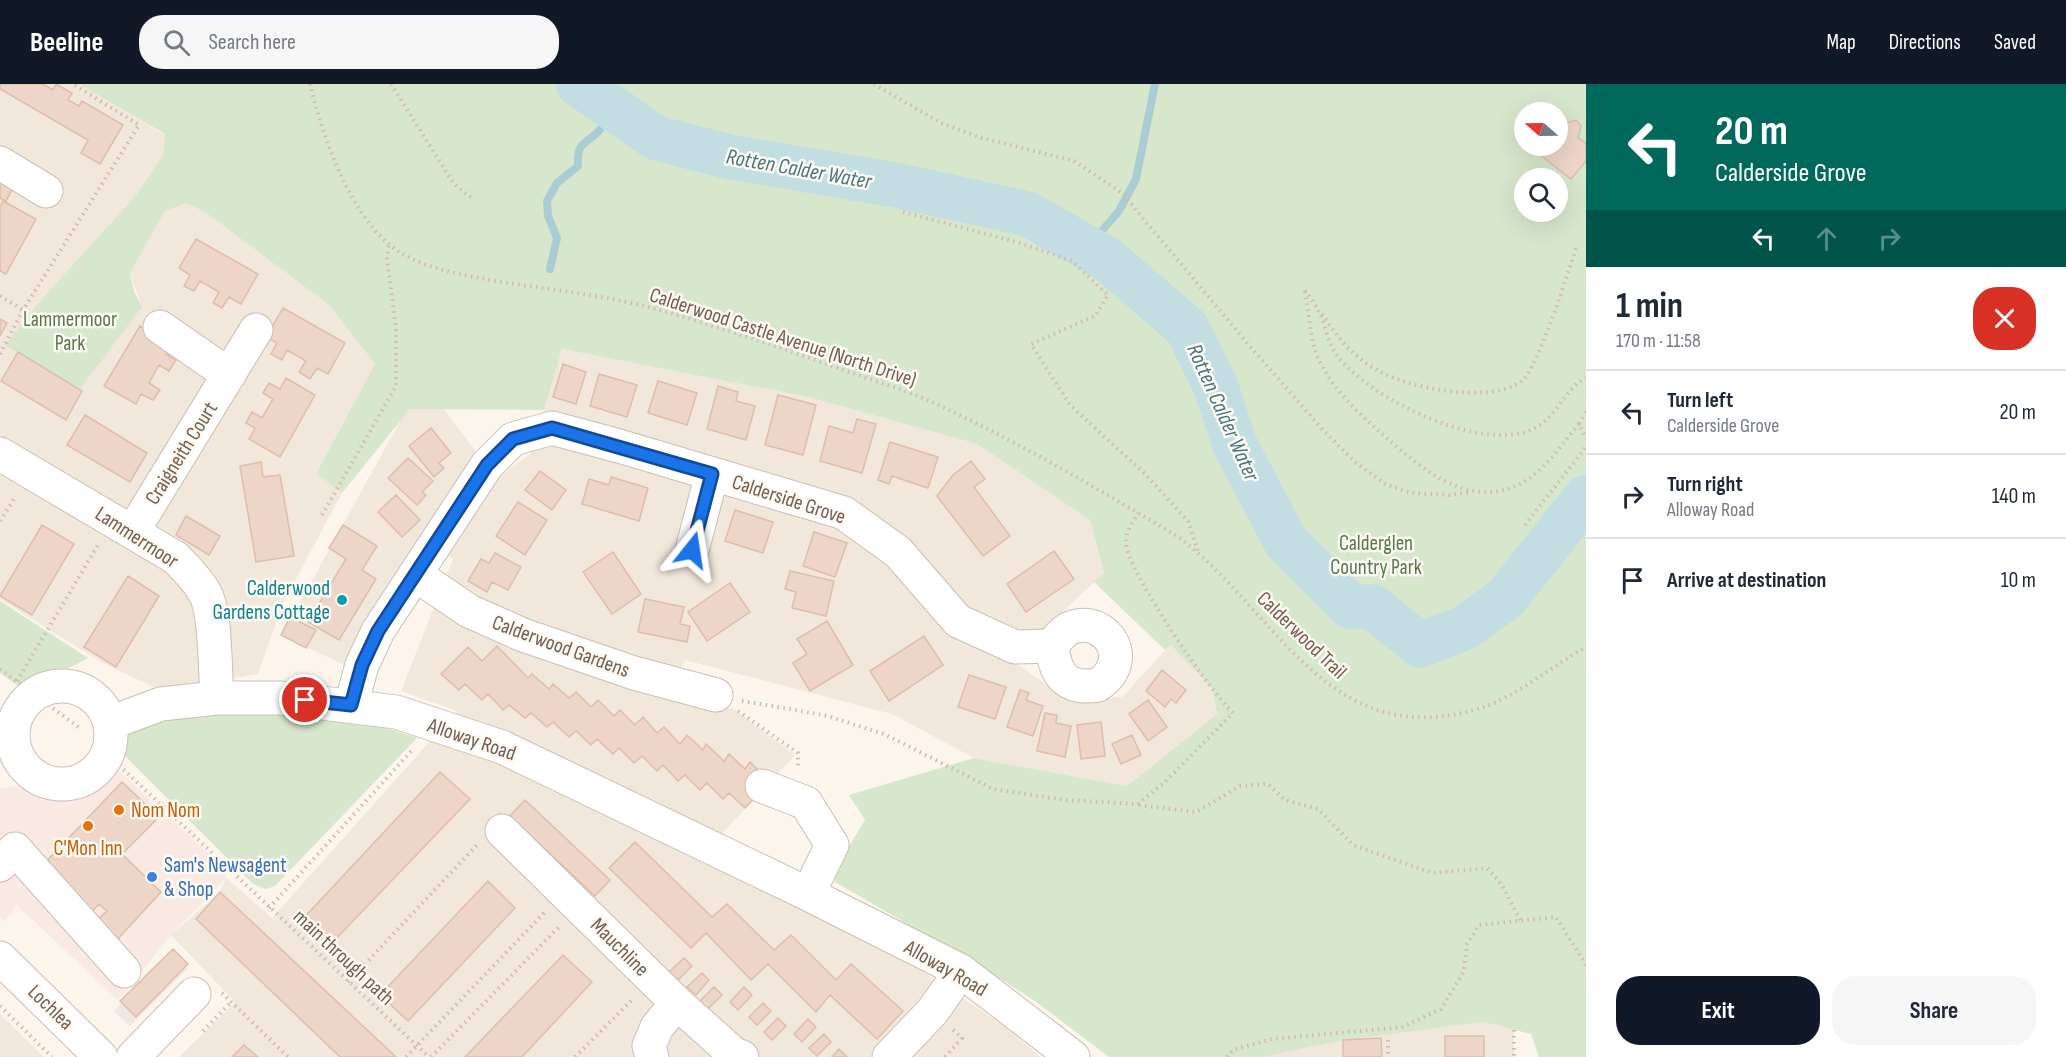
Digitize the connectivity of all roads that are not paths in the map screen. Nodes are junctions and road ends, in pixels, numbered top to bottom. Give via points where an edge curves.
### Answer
1 (0, 163) edge
2 (46, 191) dead end
3 (159, 327) dead end
4 (256, 330) dead end
5 (229, 375) junction
6 (0, 454) edge
7 (712, 474) junction
8 (123, 525) junction
9 (692, 550) dead end
10 (416, 575) junction
11 (1052, 646) dead end
12 (720, 697) road end
13 (217, 699) junction
14 (351, 705) junction
15 (101, 739) junction
16 (8, 760) edge
17 (762, 786) dead end
18 (491, 837) road end
19 (0, 865) edge
20 (808, 894) junction
21 (0, 958) edge
22 (124, 971) dead end
23 (961, 971) junction
24 (194, 994) road end
25 (677, 1003) junction
26 (101, 1057) edge
27 (133, 1057) edge
28 (652, 1057) edge
29 (742, 1057) edge
30 (889, 1057) edge
31 (1073, 1057) edge

1 - 2 street
3 - 5 street
4 - 5 street, Craigneith Court
5 - 8 street, Craigneith Court
6 - 8 street, Lammermoor
7 - 9 street
7 - 10 street, Calderside Grove via 552,428 513,439 487,465
7 - 11 street, Calderside Grove via 844,513 898,552 958,621 1015,647
8 - 13 street, Lammermoor via 176,558 207,596
10 - 12 street, Calderwood Gardens via 469,611 523,635
10 - 14 street, Calderside Grove via 378,631 362,665
13 - 14 street, Alloway Road via 281,698
13 - 15 street, Alloway Road via 161,704
14 - 20 street, Alloway Road via 396,712 502,747
15 - 16 street, Alloway Road via 99,768 71,784 54,784
15 - 16 street, Alloway Road via 104,709 94,698 65,686 27,687 13,728
17 - 20 street via 806,803 832,845
18 - 25 street, Mauchline via 571,899
19 - 22 street via 15,849
20 - 23 street, Alloway Road
21 - 26 street, Lochlea
23 - 30 street via 932,1012
23 - 31 street, Alloway Road
24 - 27 street
25 - 28 street via 657,1027 649,1046
25 - 29 street, Mauchline

